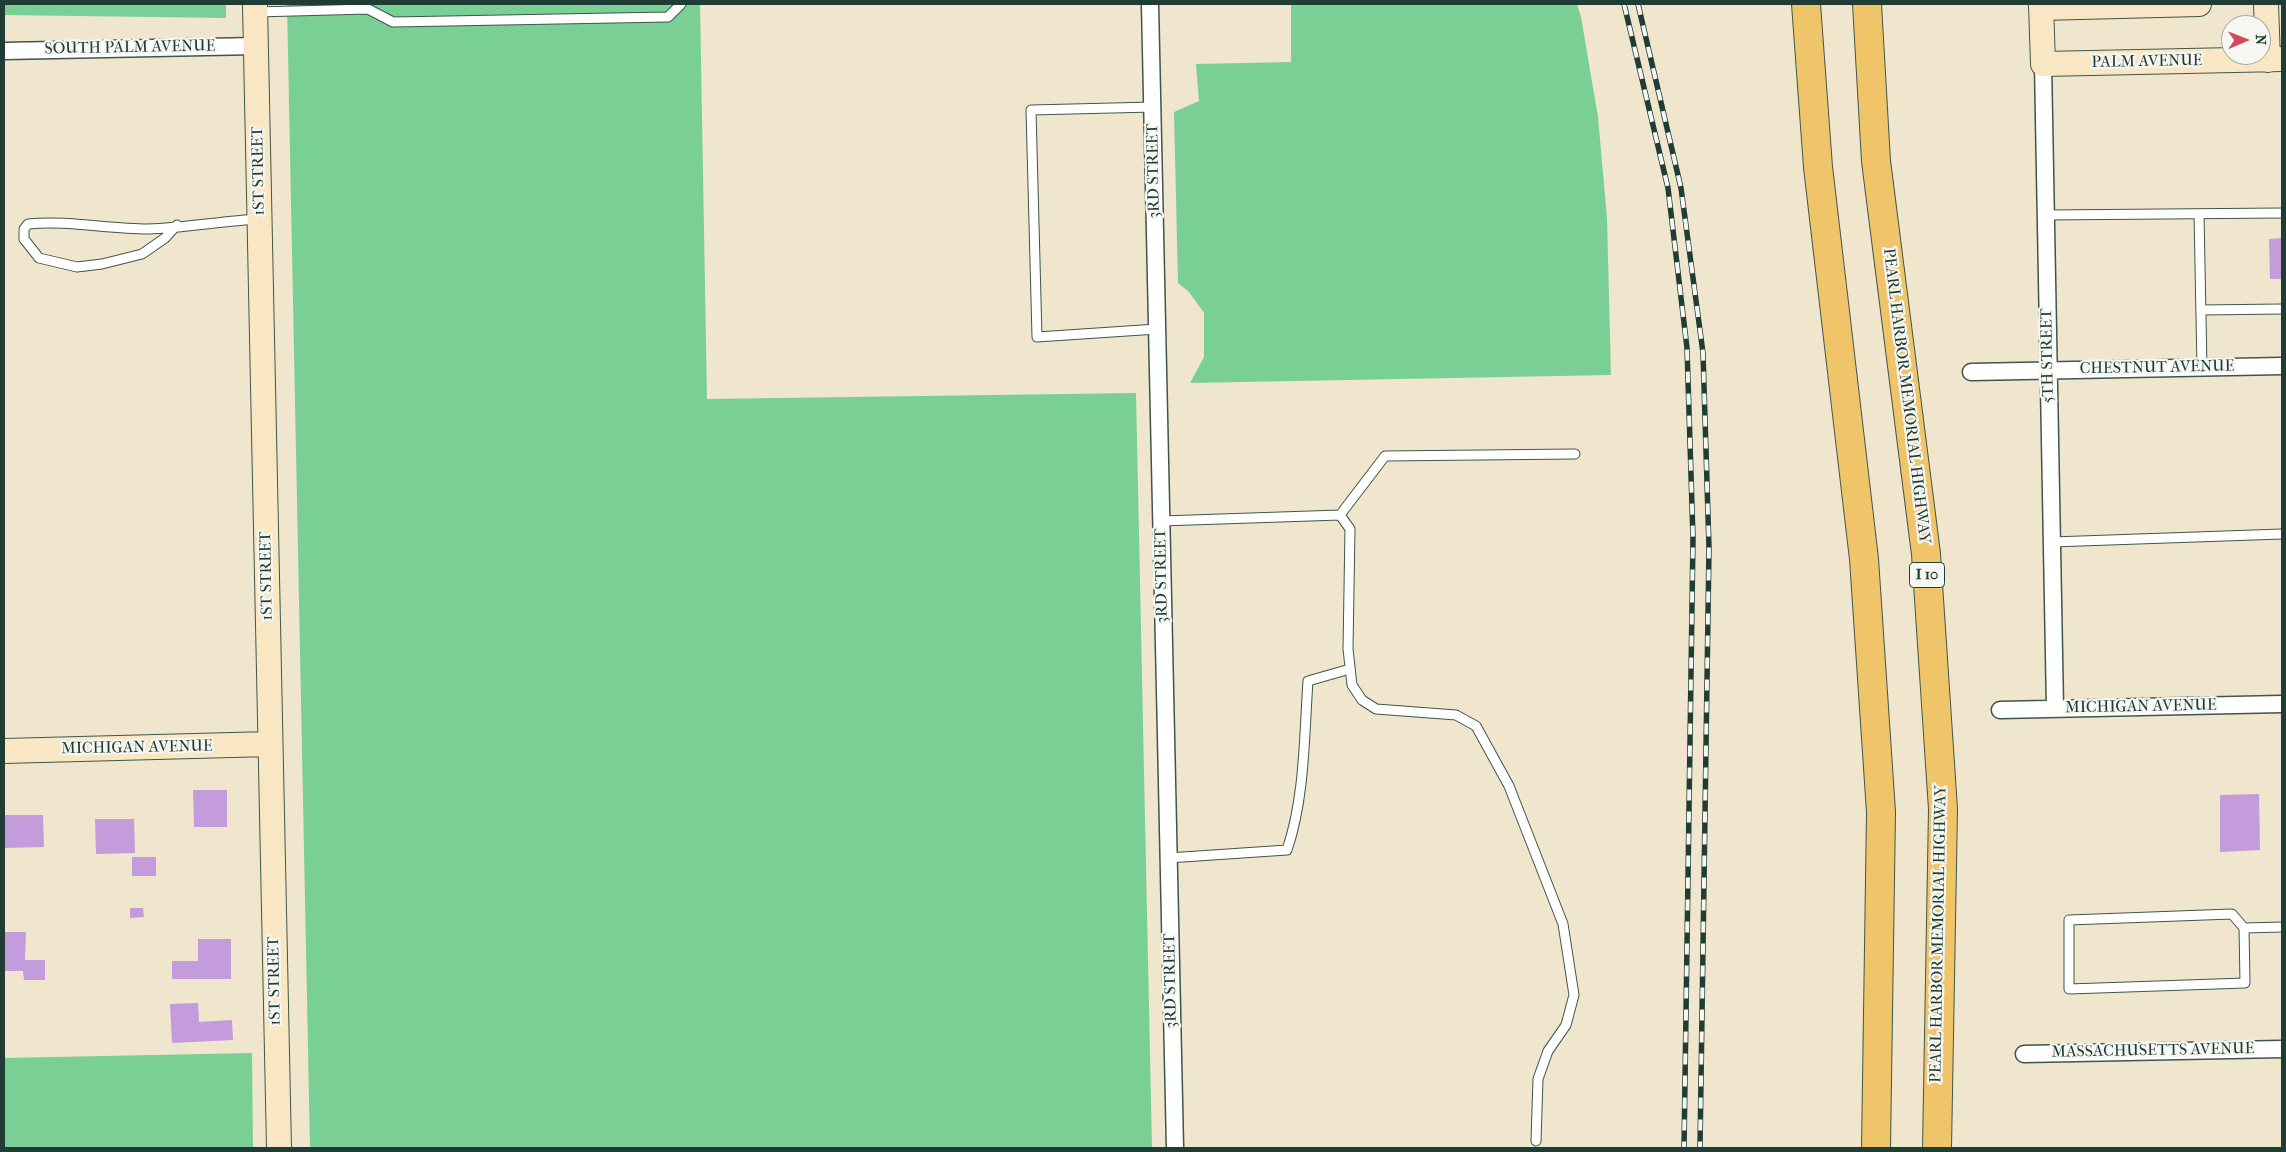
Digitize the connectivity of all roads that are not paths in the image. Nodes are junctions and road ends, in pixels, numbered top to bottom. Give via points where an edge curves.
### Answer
1 (681, 4) edge
2 (1150, 4) edge
3 (1806, 4) edge
4 (1867, 4) edge
5 (2199, 4) edge
6 (2266, 4) edge
7 (2130, 5) edge
8 (368, 6) edge
9 (2041, 6) edge
10 (255, 8) edge
11 (256, 46) junction
12 (4, 51) edge
13 (2275, 60) edge
14 (2043, 64) junction
15 (1153, 107) junction
16 (2282, 213) edge
17 (2046, 214) junction
18 (2199, 214) junction
19 (260, 219) junction
20 (177, 225) junction
21 (2282, 309) edge
22 (2200, 310) junction
23 (1157, 329) junction
24 (2282, 366) edge
25 (2202, 368) junction
26 (2049, 370) junction
27 (1971, 372) dead end
28 (1575, 454) dead end
29 (1340, 515) junction
30 (1161, 521) junction
31 (2282, 534) edge
32 (2052, 542) junction
33 (1350, 668) junction
34 (2282, 704) edge
35 (2055, 708) junction
36 (2000, 710) dead end
37 (270, 744) junction
38 (4, 751) edge
39 (1168, 858) junction
40 (2282, 927) edge
41 (2244, 928) junction
42 (2282, 1049) edge
43 (2024, 1054) dead end
44 (1536, 1141) dead end
45 (279, 1148) edge
46 (1175, 1148) edge
47 (1876, 1148) edge
48 (1937, 1148) edge

1 - 8 lane via 668,17 393,22
2 - 15 street, 3RD STREET
3 - 47 highway via 1818,167 1864,559 1881,812
4 - 48 highway, PEARL HARBOR MEMORIAL HIGHWAY / I 10 via 1876,161 1926,554 1943,809
5 - 7 street
6 - 13 street
7 - 9 street
8 - 10 lane
9 - 14 street, 5TH STREET
10 - 11 street, 1ST STREET
11 - 12 street, SOUTH PALM AVENUE
11 - 19 street, 1ST STREET
13 - 14 street, PALM AVENUE
14 - 17 street, 5TH STREET
15 - 23 street, 3RD STREET
15 - 23 lane via 1031,110 1037,336
16 - 18 lane
17 - 18 lane
17 - 26 street, 5TH STREET
18 - 22 lane
19 - 20 lane
19 - 37 street, 1ST STREET
20 - 20 lane via 128,228 28,224 24,229 24,239 39,258 77,266 102,264 142,254
21 - 22 lane
22 - 25 lane
23 - 30 street, 3RD STREET
24 - 25 street, CHESTNUT AVENUE
25 - 26 street, CHESTNUT AVENUE
26 - 27 street, CHESTNUT AVENUE
26 - 32 street, 5TH STREET
28 - 29 lane via 1385,456
29 - 30 lane
29 - 33 lane via 1350,529
30 - 39 street, 3RD STREET
31 - 32 lane
32 - 35 street, 5TH STREET
33 - 39 lane via 1308,681 1302,781 1287,850
33 - 44 lane via 1352,685 1362,700 1376,709 1456,715 1476,726 1509,786 1563,924 1574,995 1566,1025 1548,1051 1538,1079
34 - 35 street, MICHIGAN AVENUE
35 - 36 street, MICHIGAN AVENUE
37 - 38 street, MICHIGAN AVENUE
37 - 45 street, 1ST STREET
39 - 46 street, 3RD STREET
40 - 41 lane
41 - 41 lane via 2232,914 2069,920 2069,989 2245,983
42 - 43 street, MASSACHUSETTS AVENUE

